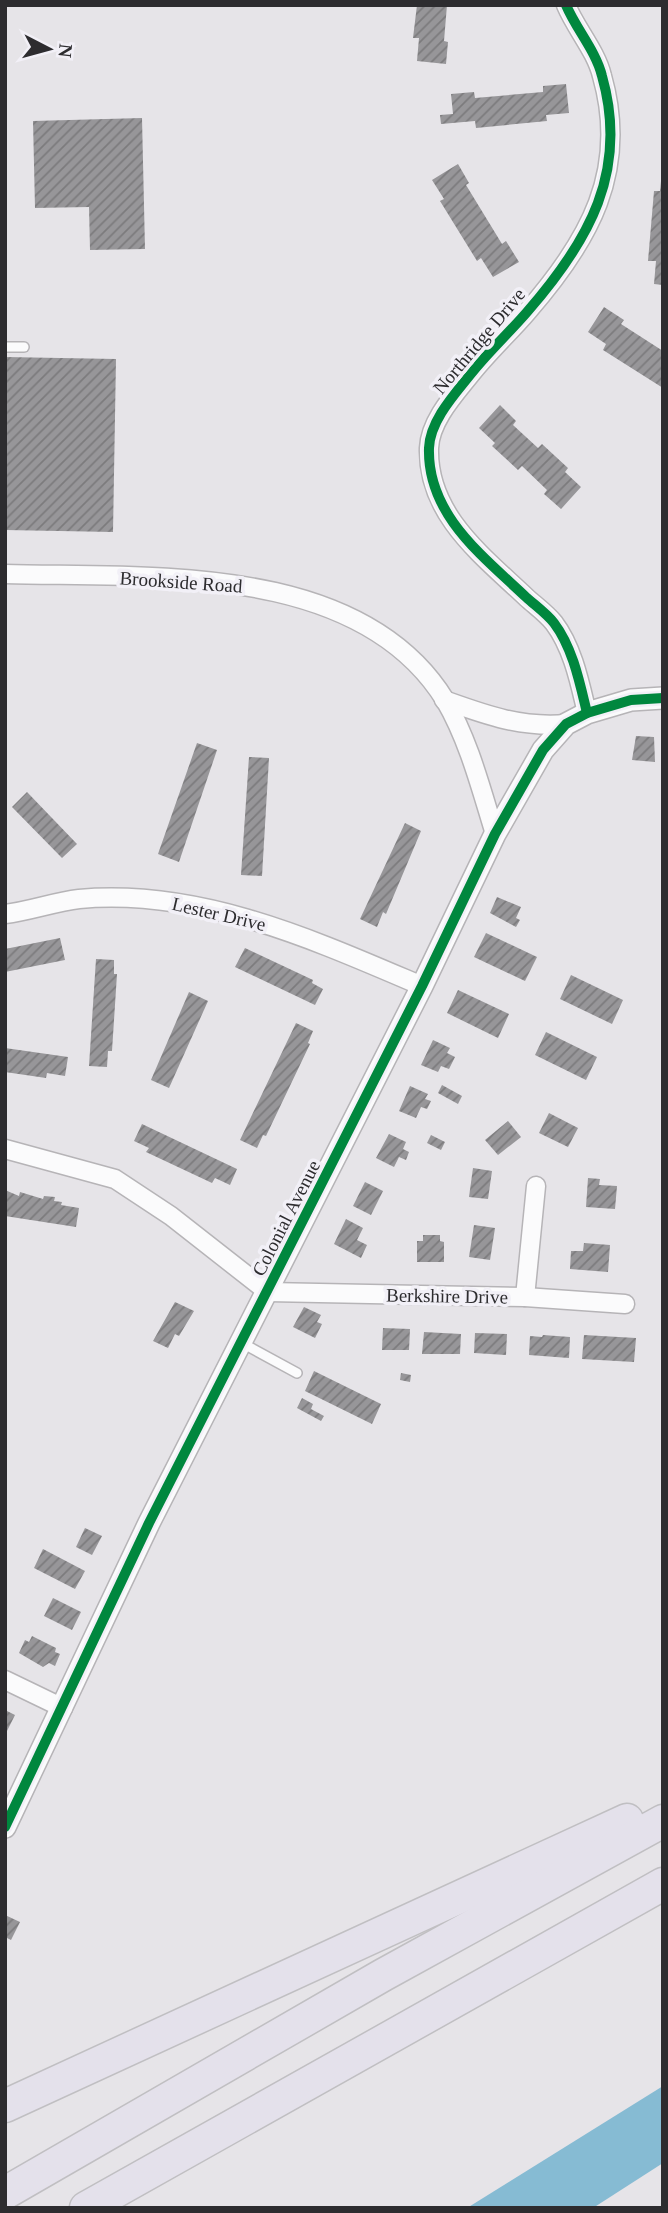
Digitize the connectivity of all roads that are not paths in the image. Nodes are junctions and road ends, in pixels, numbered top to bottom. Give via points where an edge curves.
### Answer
1 (566, 5) edge
2 (5, 347) edge
3 (24, 347) dead end
4 (5, 574) edge
5 (663, 698) edge
6 (444, 700) junction
7 (587, 713) junction
8 (566, 724) junction
9 (495, 834) junction
10 (5, 914) edge
11 (422, 986) junction
12 (5, 1149) edge
13 (536, 1186) dead end
14 (268, 1292) junction
15 (525, 1297) junction
16 (625, 1304) dead end
17 (242, 1343) junction
18 (297, 1373) dead end
19 (5, 1680) edge
20 (63, 1708) junction
21 (663, 1803) edge
22 (663, 1821) edge
23 (5, 1827) edge
24 (663, 1884) edge
25 (375, 2045) junction
26 (5, 2106) edge
27 (5, 2193) edge
28 (86, 2208) edge
29 (125, 2208) edge

1 - 7 street, Northridge Drive via 602,73 612,119 611,164 592,218 568,260 445,406 429,445 432,481 446,515 555,624 578,675
2 - 3 lane
4 - 6 street, Brookside Road via 183,578 263,589 329,608 398,644
5 - 7 street, Colonial Avenue via 631,700
6 - 8 street via 506,722
6 - 9 street, Brookside Road via 474,765
7 - 8 street, Colonial Avenue
8 - 9 street, Colonial Avenue via 543,750
9 - 11 street, Colonial Avenue
10 - 11 street, Lester Drive via 78,899 156,899 237,915 314,939
11 - 14 street, Colonial Avenue
12 - 14 street via 115,1180 171,1216
13 - 15 street
14 - 15 street, Berkshire Drive
14 - 17 street, Colonial Avenue
15 - 16 street, Berkshire Drive
17 - 18 lane
17 - 20 street, Colonial Avenue via 149,1523
19 - 20 street
20 - 23 street, Colonial Avenue
21 - 26 highway
22 - 27 highway via 383,1975
24 - 25 highway
25 - 28 highway
25 - 29 highway

